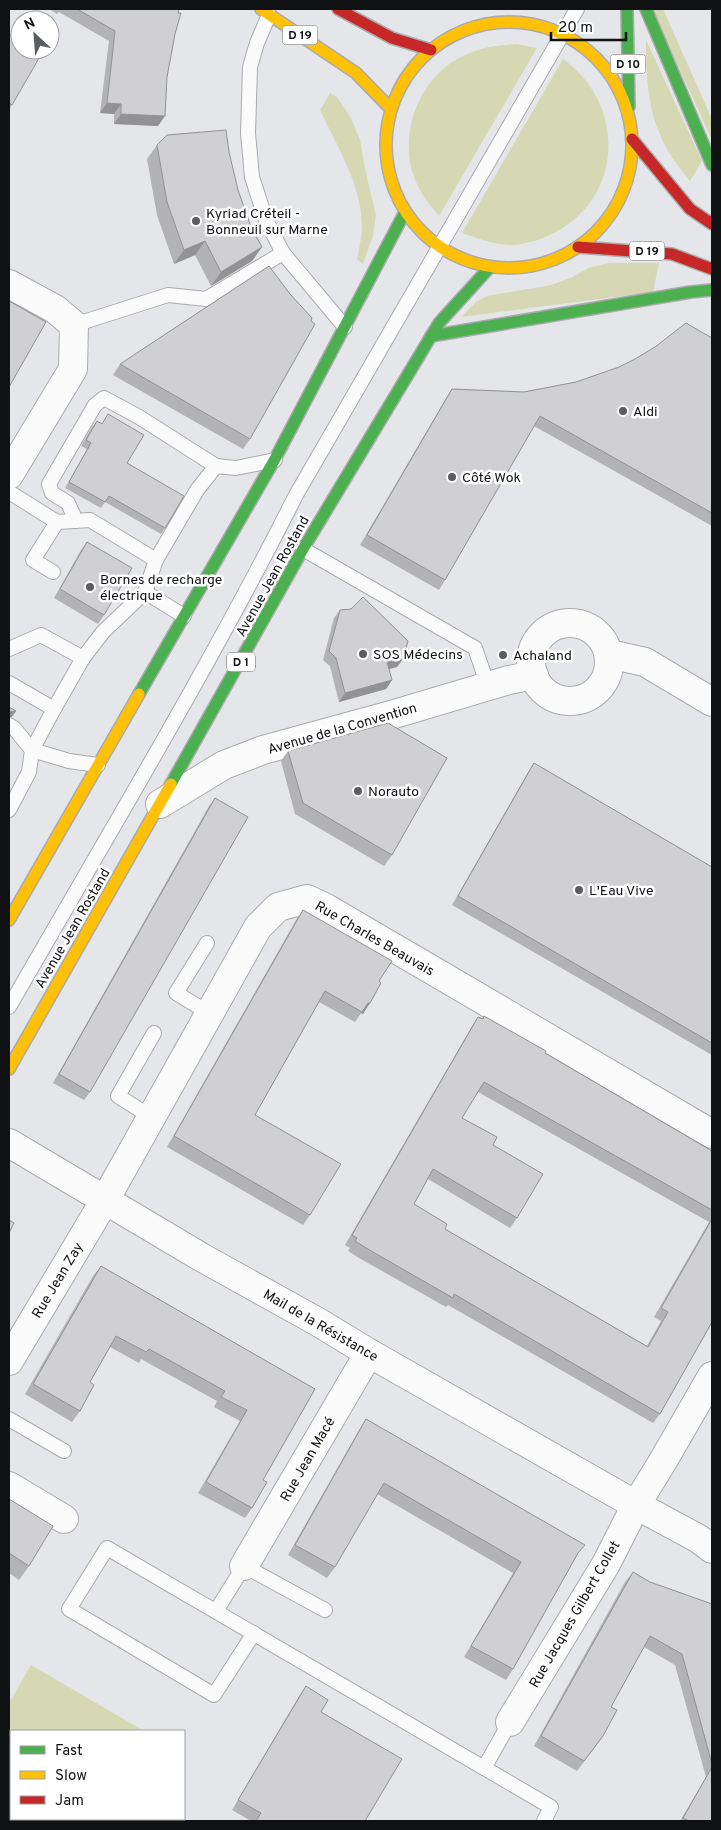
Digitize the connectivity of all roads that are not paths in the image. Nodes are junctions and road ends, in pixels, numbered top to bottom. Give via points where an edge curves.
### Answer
1 (338, 9) edge
2 (508, 9) edge
3 (577, 9) edge
4 (627, 9) edge
5 (646, 9) edge
6 (265, 12) edge
7 (497, 23) junction
8 (562, 34) junction
9 (432, 50) junction
10 (391, 109) junction
11 (630, 118) junction
12 (632, 139) junction
13 (712, 165) edge
14 (405, 212) junction
15 (712, 224) edge
16 (439, 247) junction
17 (578, 247) junction
18 (283, 253) junction
19 (490, 267) junction
20 (712, 269) edge
21 (9, 284) edge
22 (712, 290) edge
23 (74, 325) junction
24 (345, 327) junction
25 (431, 336) junction
26 (275, 459) junction
27 (216, 466) junction
28 (9, 475) edge
29 (9, 492) edge
30 (76, 521) junction
31 (57, 522) junction
32 (303, 549) junction
33 (156, 560) junction
34 (53, 572) dead end
35 (145, 592) junction
36 (184, 616) junction
37 (9, 649) edge
38 (609, 654) junction
39 (83, 658) junction
40 (534, 675) junction
41 (9, 683) edge
42 (488, 686) junction
43 (712, 702) edge
44 (54, 709) junction
45 (9, 725) edge
46 (32, 750) junction
47 (98, 765) junction
48 (160, 804) junction
49 (9, 810) edge
50 (9, 920) edge
51 (207, 943) dead end
52 (9, 1007) edge
53 (209, 1013) junction
54 (154, 1033) dead end
55 (9, 1069) edge
56 (151, 1117) junction
57 (712, 1134) edge
58 (9, 1143) edge
59 (105, 1200) junction
60 (370, 1353) junction
61 (9, 1361) edge
62 (712, 1376) edge
63 (9, 1420) edge
64 (64, 1451) dead end
65 (9, 1486) edge
66 (636, 1505) junction
67 (64, 1519) dead end
68 (712, 1549) edge
69 (244, 1566) junction
70 (325, 1610) dead end
71 (216, 1611) junction
72 (254, 1633) junction
73 (510, 1722) joint
74 (484, 1768) junction
75 (544, 1821) edge

1 - 9 main road via 392,38
2 - 7 main road
3 - 8 lane
4 - 11 main road, D 10
5 - 13 main road
6 - 10 main road, D 19 via 356,73
6 - 18 lane via 250,67 248,133 252,177 266,220
7 - 8 main road via 519,22
7 - 9 main road via 451,36
8 - 11 main road via 578,41 606,68
8 - 16 lane
9 - 10 main road via 400,87
10 - 14 main road via 386,144 391,179
11 - 12 main road
12 - 15 main road via 690,209
12 - 17 main road via 630,170 616,205 602,226
14 - 16 main road
14 - 24 main road
16 - 19 main road via 464,260
16 - 52 lane via 300,486 256,575
17 - 19 main road via 551,261 521,268
17 - 20 main road, D 19 via 665,253
18 - 23 lane via 206,299 168,295
18 - 24 lane
19 - 25 main road, Avenue Jean Rostand / D 1
21 - 23 street via 55,309
22 - 25 main road
23 - 28 street via 74,369
24 - 26 main road
25 - 32 main road, Avenue Jean Rostand / D 1
26 - 27 lane via 236,468
26 - 36 main road
27 - 30 lane via 104,398 95,405 49,484 52,493 68,503
27 - 33 lane via 197,490
29 - 31 lane
30 - 31 lane
30 - 33 lane via 90,520
31 - 34 lane via 33,560
32 - 42 lane via 476,648
32 - 48 main road, Avenue Jean Rostand / D 1
33 - 35 lane
35 - 36 lane
35 - 39 lane via 103,632
36 - 47 main road
37 - 39 lane via 41,635
38 - 40 street via 610,667 600,688 579,700 557,699 539,685
38 - 40 street via 599,634 590,627 567,623 556,625 537,640 532,658
38 - 43 street via 646,662
39 - 44 lane
40 - 42 street, Avenue de la Convention
41 - 44 lane
42 - 48 street, Avenue de la Convention via 263,750 224,765
44 - 46 lane
45 - 46 lane
46 - 47 lane via 69,761
46 - 49 lane via 29,772
47 - 50 main road
48 - 55 main road, Avenue Jean Rostand / D 1
51 - 53 lane via 176,993
53 - 56 street, Rue Charles Beauvais
53 - 57 street, Rue Charles Beauvais via 258,927 278,907 307,899
54 - 56 lane via 118,1096
56 - 59 street, Rue Charles Beauvais
58 - 59 street, Mail de la Résistance
59 - 60 street, Mail de la Résistance
59 - 61 street, Rue Jean Zay
60 - 66 street, Mail de la Résistance
60 - 69 street, Rue Jean Macé
62 - 66 street
63 - 64 lane
65 - 67 street
66 - 68 street, Mail de la Résistance
66 - 73 street, Rue Jacques Gilbert Collet via 606,1564
69 - 70 lane
69 - 71 lane
71 - 72 lane
71 - 72 lane via 107,1548 68,1609 214,1695
72 - 74 lane
73 - 74 lane
74 - 75 lane via 551,1807

